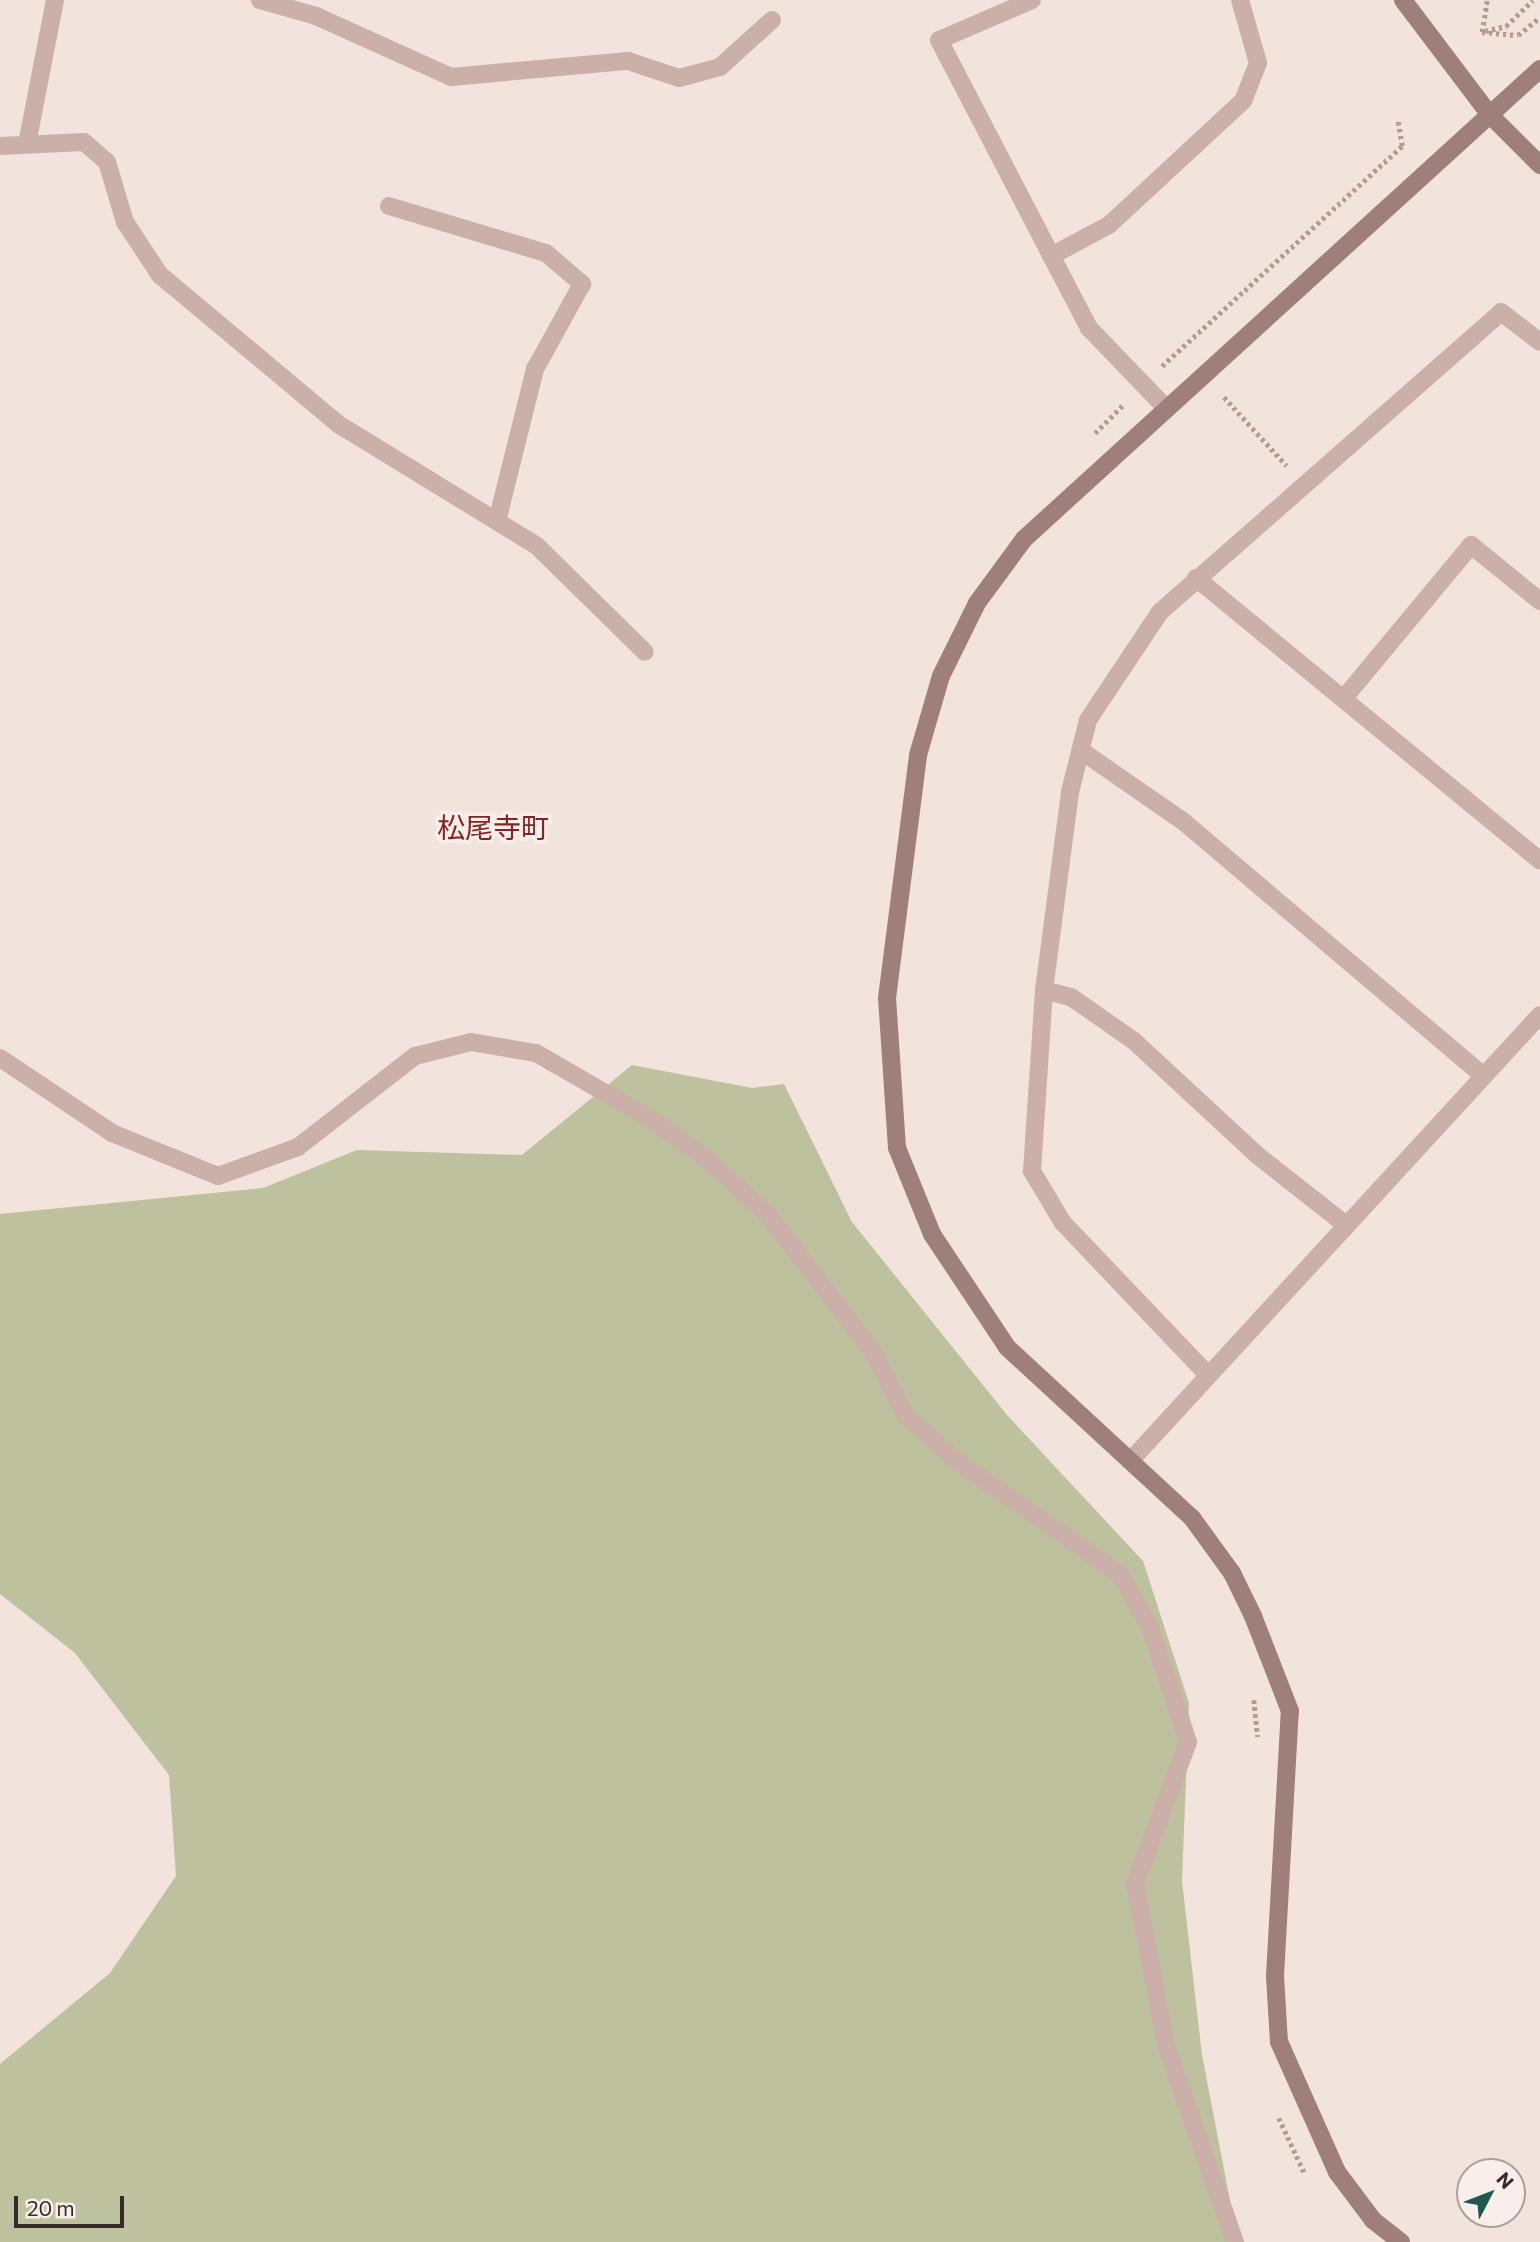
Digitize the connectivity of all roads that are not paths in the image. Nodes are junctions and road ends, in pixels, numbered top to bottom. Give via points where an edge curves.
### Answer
1 (55, 0) edge
2 (260, 0) edge
3 (1032, 0) edge
4 (1240, 0) edge
5 (1403, 0) edge
6 (772, 20) dead end
7 (1540, 69) edge
8 (1490, 115) junction
9 (27, 144) junction
10 (0, 146) edge
11 (1540, 165) edge
12 (390, 206) dead end
13 (1051, 256) junction
14 (1540, 342) edge
15 (1165, 407) junction
16 (498, 517) junction
17 (1196, 578) junction
18 (1540, 601) edge
19 (645, 652) dead end
20 (1344, 698) junction
21 (1083, 752) junction
22 (1540, 861) edge
23 (1044, 990) junction
24 (1540, 1015) edge
25 (0, 1058) edge
26 (1484, 1076) junction
27 (1346, 1224) junction
28 (1208, 1374) junction
29 (1132, 1460) junction
30 (1235, 2242) edge
31 (1401, 2242) edge

1 - 9 street
2 - 6 street via 316,16 451,77 628,61 679,78 720,67
3 - 13 street via 939,40
4 - 13 street via 1258,64 1243,101 1109,225
5 - 8 street
7 - 8 street
8 - 11 street
8 - 15 street
9 - 10 street
9 - 16 street via 85,142 107,162 125,222 160,275 338,424
12 - 16 street via 546,253 582,284 535,369
13 - 15 street via 1089,328
14 - 17 street via 1501,312
15 - 29 street via 1024,539 977,603 941,676 918,755 887,998 897,1148 932,1234 1007,1347
16 - 19 street
17 - 20 street
17 - 21 street via 1114,672 1087,720
18 - 20 street via 1471,545
20 - 22 street
21 - 23 street via 1070,792
21 - 26 street via 1184,822
23 - 27 street via 1071,997 1135,1041 1257,1156
23 - 28 street via 1032,1171 1063,1223
24 - 26 street
25 - 30 street via 111,1133 218,1176 298,1147 415,1056 471,1042 536,1053 647,1117 768,1215 873,1353 905,1415 957,1462 1120,1574 1150,1627 1188,1742 1135,1884 1167,2048
26 - 27 street
27 - 28 street
28 - 29 street
29 - 31 street via 1192,1517 1232,1573 1290,1711 1275,1976 1279,2042 1337,2172 1373,2220

